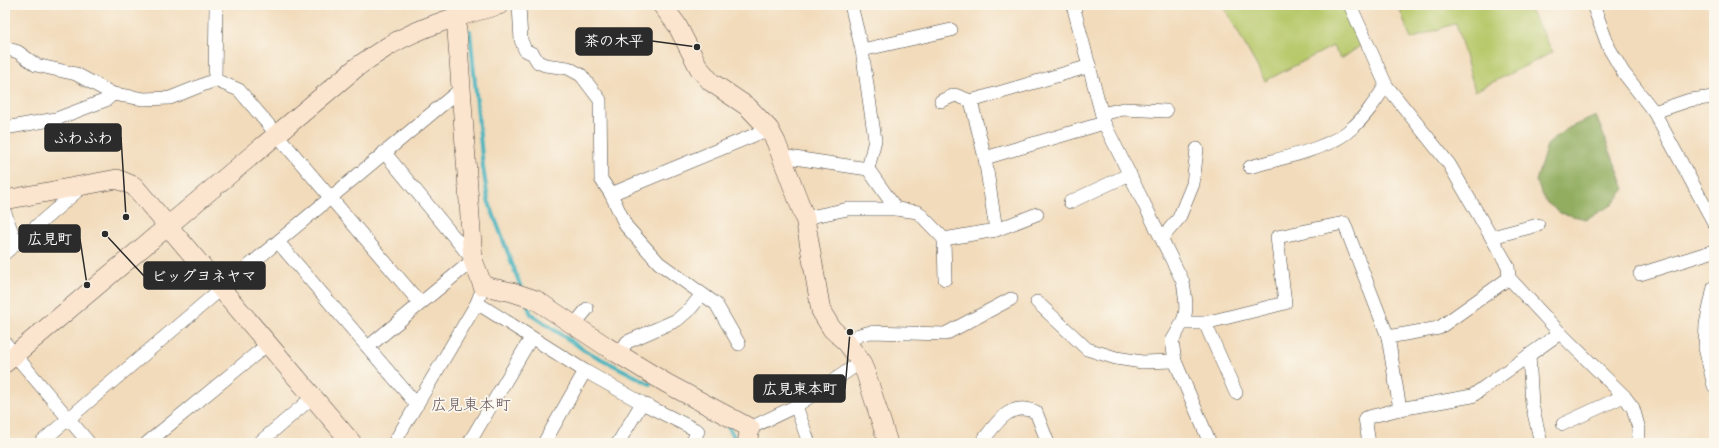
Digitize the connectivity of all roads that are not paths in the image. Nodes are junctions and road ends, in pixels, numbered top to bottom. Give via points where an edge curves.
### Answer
1 (216, 5) edge
2 (499, 5) edge
3 (519, 5) edge
4 (662, 5) edge
5 (851, 5) edge
6 (1073, 5) edge
7 (1350, 5) edge
8 (1593, 5) edge
9 (456, 16) junction
10 (951, 30) dead end
11 (5, 48) edge
12 (862, 50) junction
13 (1090, 66) junction
14 (215, 80) junction
15 (1386, 85) junction
16 (461, 89) junction
17 (113, 94) junction
18 (1714, 98) edge
19 (941, 101) dead end
20 (971, 101) junction
21 (1166, 111) dead end
22 (1654, 112) junction
23 (1103, 119) junction
24 (5, 128) edge
25 (769, 129) junction
26 (276, 133) junction
27 (1197, 149) dead end
28 (384, 152) junction
29 (782, 156) junction
30 (985, 158) junction
31 (1250, 167) dead end
32 (868, 169) junction
33 (1130, 174) junction
34 (86, 184) junction
35 (611, 194) junction
36 (331, 197) junction
37 (5, 200) edge
38 (1070, 202) dead end
39 (1710, 205) edge
40 (896, 209) junction
41 (5, 213) edge
42 (1037, 214) dead end
43 (805, 218) junction
44 (1714, 222) edge
45 (167, 225) junction
46 (1538, 225) dead end
47 (996, 230) junction
48 (1492, 237) junction
49 (1162, 238) junction
50 (944, 239) junction
51 (278, 242) junction
52 (16, 244) junction
53 (1714, 252) edge
54 (5, 253) edge
55 (473, 260) junction
56 (1640, 274) dead end
57 (1509, 278) junction
58 (945, 279) dead end
59 (1714, 287) edge
60 (221, 289) junction
61 (702, 294) junction
62 (480, 295) junction
63 (1011, 299) dead end
64 (1037, 302) dead end
65 (420, 303) junction
66 (587, 309) dead end
67 (1184, 323) junction
68 (1205, 323) junction
69 (1710, 323) edge
70 (574, 325) junction
71 (1560, 333) junction
72 (1388, 337) junction
73 (531, 338) junction
74 (847, 343) junction
75 (268, 344) junction
76 (739, 344) dead end
77 (368, 347) junction
78 (8, 354) edge
79 (619, 354) junction
80 (1529, 355) junction
81 (1175, 361) junction
82 (861, 362) junction
83 (585, 371) junction
84 (1714, 386) edge
85 (1236, 393) dead end
86 (1624, 396) junction
87 (312, 397) junction
88 (642, 403) junction
89 (417, 405) junction
90 (796, 406) junction
91 (1400, 409) junction
92 (69, 418) junction
93 (1563, 424) dead end
94 (748, 436) edge
95 (40, 443) edge
96 (90, 443) edge
97 (147, 443) edge
98 (260, 443) edge
99 (352, 443) edge
100 (394, 443) edge
101 (469, 443) edge
102 (544, 443) edge
103 (618, 443) edge
104 (692, 443) edge
105 (809, 443) edge
106 (888, 443) edge
107 (981, 443) edge
108 (1048, 443) edge
109 (1210, 443) edge
110 (1369, 443) edge
111 (1541, 443) edge
112 (1638, 443) edge

1 - 14 street
2 - 9 street
3 - 35 street via 521,40 526,50 533,54 538,62 568,68 581,75 600,100 602,179
4 - 25 street via 677,25 699,68 711,82 748,107
5 - 12 street
6 - 13 street
7 - 15 street
8 - 22 street via 1609,48
9 - 16 street
9 - 26 street via 385,48 357,67
10 - 12 street
11 - 17 street via 18,52 36,65 76,74
12 - 32 street via 875,140
13 - 20 street
13 - 23 street
14 - 17 street via 170,98 144,99
14 - 26 street via 239,90
15 - 31 street via 1352,129 1325,145
15 - 48 street via 1449,164
16 - 28 street
16 - 55 street
17 - 24 street via 106,100 56,119
18 - 22 street via 1690,100
19 - 20 street via 955,95
20 - 30 street
21 - 23 street via 1123,109
22 - 39 street
23 - 30 street
23 - 33 street
25 - 29 street
25 - 35 street
26 - 36 street
26 - 45 street
27 - 49 street via 1193,184 1179,218
28 - 36 street
28 - 55 street
29 - 32 street
29 - 43 street
30 - 47 street
32 - 40 street
33 - 38 street
33 - 49 street
34 - 37 street
34 - 45 street via 117,179 134,186
34 - 52 street
35 - 61 street via 626,226 659,263
36 - 51 street
36 - 65 street
39 - 44 street
40 - 43 street via 848,209
40 - 50 street via 918,212
41 - 52 street
42 - 47 street
43 - 74 street via 822,311 832,329
45 - 60 street
45 - 78 street
46 - 48 street
47 - 50 street
48 - 57 street via 1508,266
49 - 67 street via 1183,282 1187,307
50 - 58 street
51 - 60 street
51 - 77 street
52 - 54 street
53 - 56 street
55 - 62 street
55 - 65 street
57 - 71 street
57 - 72 street via 1439,328
59 - 69 street
60 - 75 street
60 - 92 street
61 - 76 street via 716,304
61 - 79 street via 677,320 627,342
62 - 70 street via 536,300
62 - 73 street
62 - 89 street
63 - 74 street via 946,334 871,332 859,335
64 - 81 street via 1087,349 1116,358 1142,362
65 - 77 street
66 - 70 street
67 - 68 street
67 - 81 street via 1172,341
68 - 72 street via 1285,303 1277,237 1344,223
68 - 85 street
69 - 84 street via 1705,348
70 - 79 street
71 - 80 street
71 - 86 street
72 - 91 street
73 - 83 street
73 - 101 street
74 - 82 street
75 - 87 street
75 - 97 street
77 - 89 street
78 - 92 street
79 - 94 street
80 - 91 street via 1472,396
80 - 111 street via 1532,405
81 - 109 street
82 - 90 street
82 - 106 street
83 - 88 street
83 - 102 street
86 - 93 street
86 - 112 street via 1633,408 1639,429
87 - 98 street
87 - 99 street
88 - 103 street
88 - 104 street via 698,431
89 - 100 street
90 - 94 street
90 - 105 street
91 - 110 street via 1365,418
92 - 95 street
92 - 96 street
107 - 108 street via 1005,413 1026,408 1036,412

